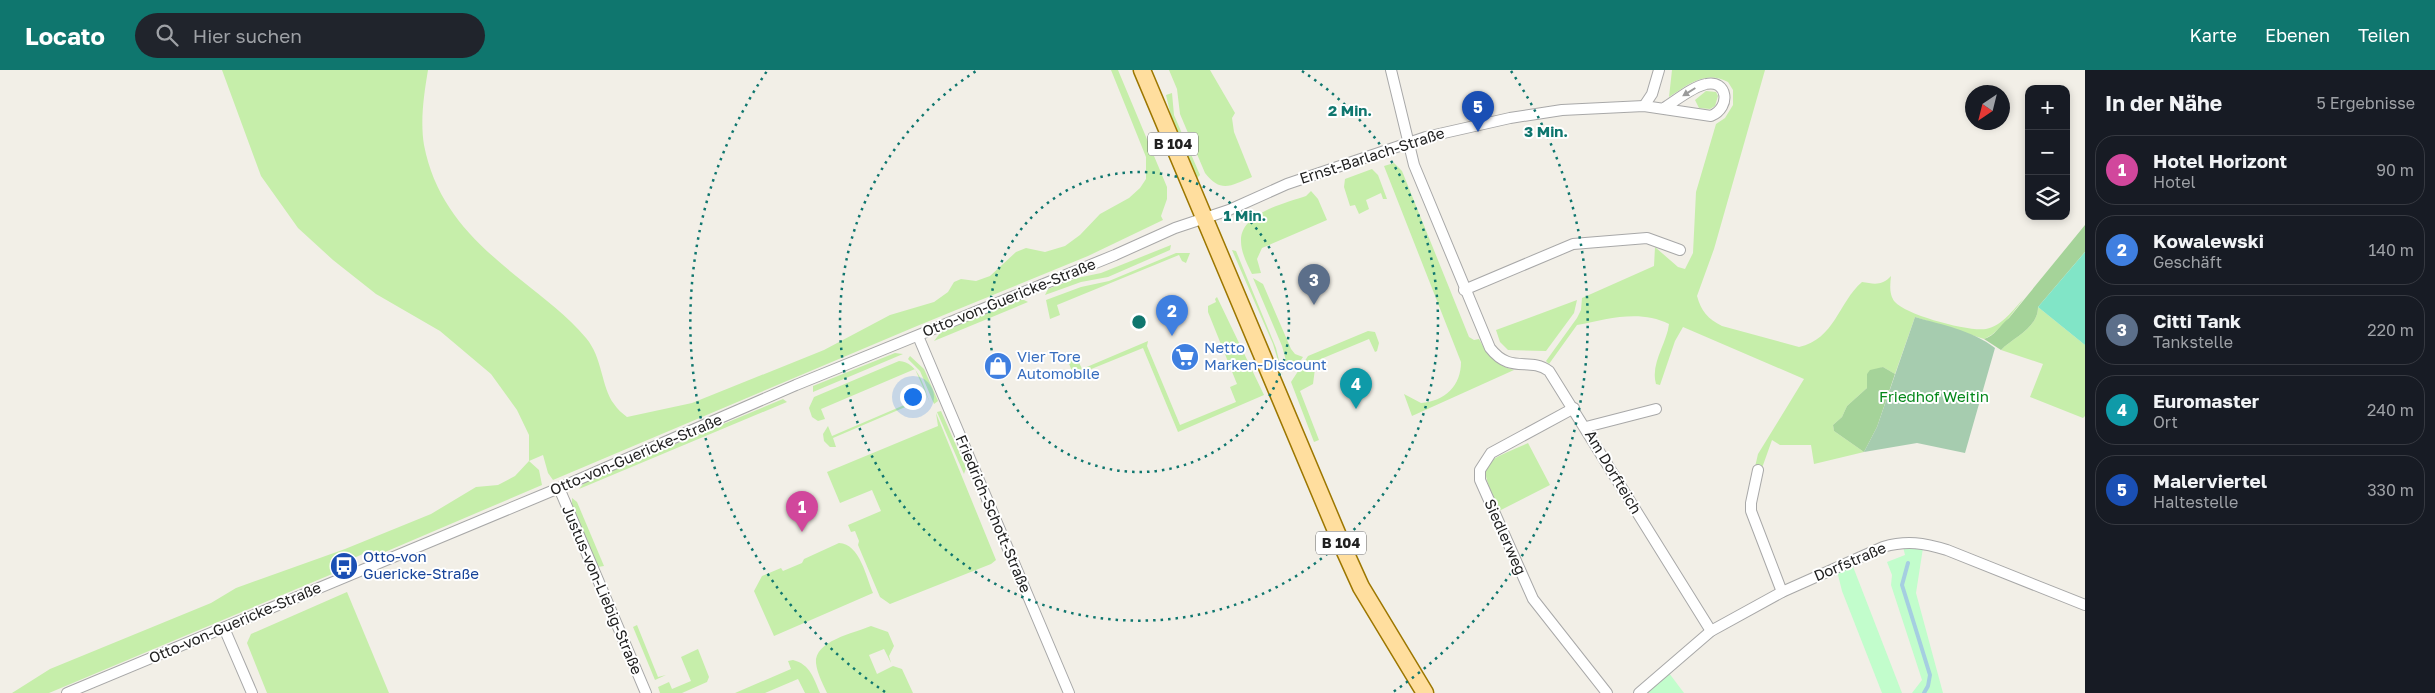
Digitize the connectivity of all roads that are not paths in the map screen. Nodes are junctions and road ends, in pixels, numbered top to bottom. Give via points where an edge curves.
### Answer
1 (1142, 70) edge
2 (1391, 70) edge
3 (1659, 70) edge
4 (1644, 106) junction
5 (1664, 108) junction
6 (1408, 143) junction
7 (1205, 219) junction
8 (1680, 250) dead end
9 (1464, 290) junction
10 (918, 336) junction
11 (1574, 408) junction
12 (1656, 409) dead end
13 (1586, 427) junction
14 (1758, 470) dead end
15 (559, 488) junction
16 (1782, 592) junction
17 (2085, 605) edge
18 (224, 628) junction
19 (1711, 632) junction
20 (67, 693) edge
21 (252, 693) edge
22 (646, 693) edge
23 (1069, 693) edge
24 (1425, 693) edge
25 (1607, 693) edge
26 (1639, 693) edge

1 - 7 main road, B 104
2 - 6 street
3 - 4 street via 1652,94
4 - 5 street, Ernst-Barlach-Straße
4 - 6 street, Ernst-Barlach-Straße via 1562,110 1510,118
5 -> 5 street, Ernst-Barlach-Straße via 1711,116 1724,106 1725,97 1722,89 1707,83
6 - 7 street, Ernst-Barlach-Straße via 1287,184
6 - 9 street
7 - 10 street, Otto-von-Guericke-Straße via 1175,228
7 - 24 main road, B 104 via 1361,587
8 - 9 street via 1648,238 1573,244
9 - 11 street, Am Dorfteich via 1490,348 1499,358 1507,363 1545,368
10 - 15 street, Otto-von-Guericke-Straße
10 - 23 street, Friedrich-Schott-Straße
11 - 13 street, Am Dorfteich
11 - 25 street, Siedlerweg via 1491,453 1480,470 1480,480 1533,599
12 - 13 street
13 - 19 street, Am Dorfteich
14 - 16 street via 1751,511
15 - 18 street, Otto-von-Guericke-Straße
15 - 22 street, Justus-von-Liebig-Straße
16 - 17 street, Dorfstraße via 1883,546 1912,541 1947,550
16 - 19 street, Dorfstraße
18 - 20 street, Otto-von-Guericke-Straße
18 - 21 street
19 - 26 street, Dorfstraße

